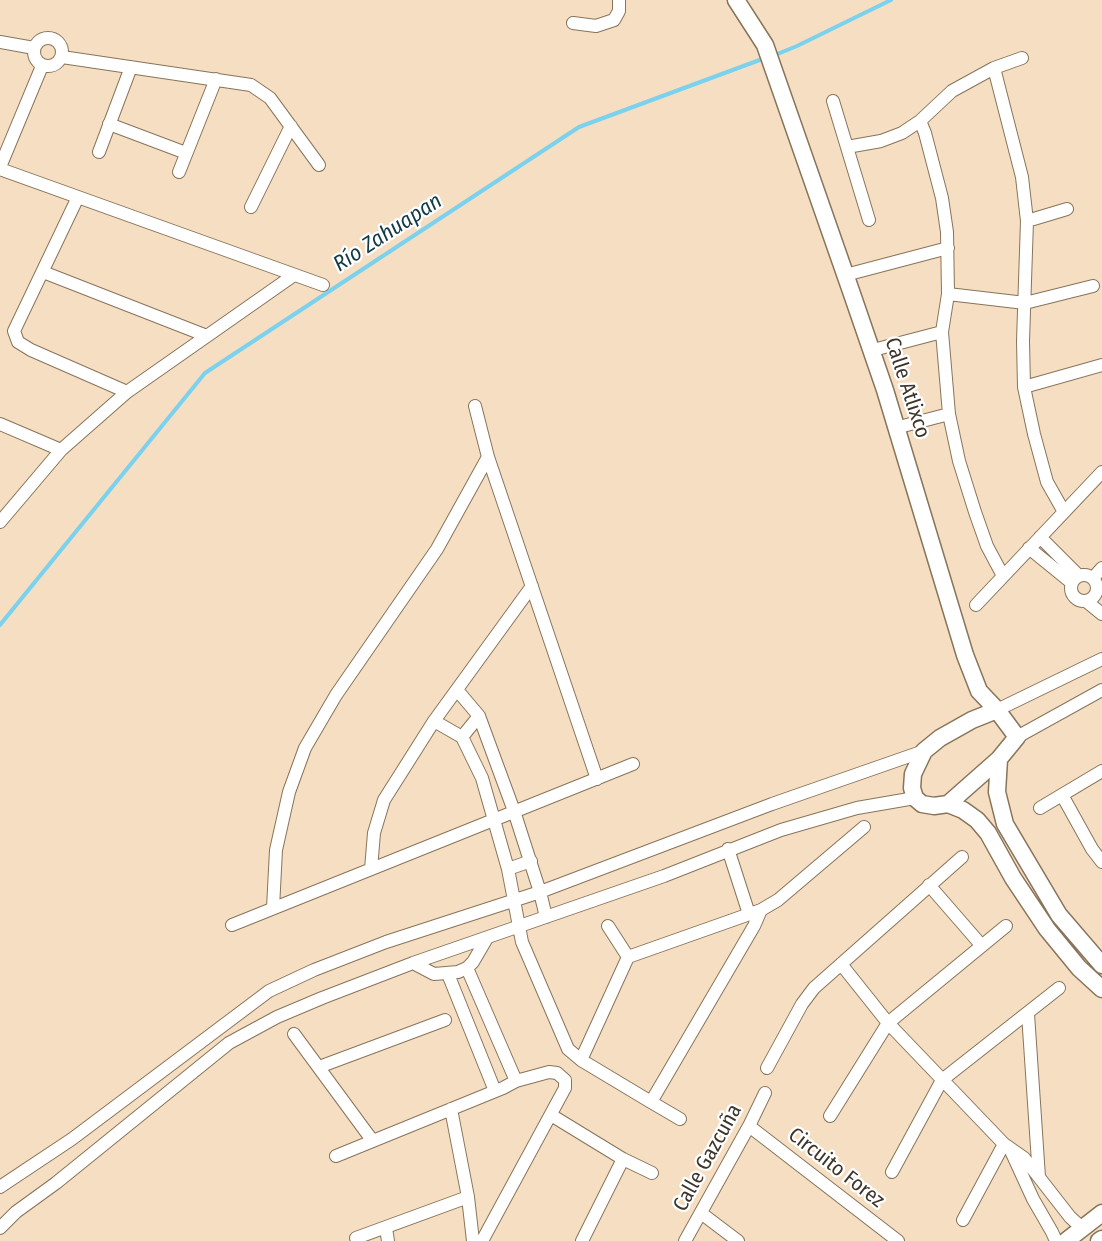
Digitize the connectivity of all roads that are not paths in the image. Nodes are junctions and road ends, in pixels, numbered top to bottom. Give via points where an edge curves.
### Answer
1 (619, 0) edge
2 (736, 0) edge
3 (573, 23) dead end
4 (0, 42) edge
5 (34, 48) junction
6 (62, 57) junction
7 (1022, 58) dead end
8 (42, 66) junction
9 (131, 66) junction
10 (994, 69) junction
11 (216, 79) junction
12 (833, 101) dead end
13 (920, 121) junction
14 (109, 124) junction
15 (291, 126) junction
16 (6, 138) edge
17 (847, 147) junction
18 (99, 152) dead end
19 (186, 153) junction
20 (319, 165) dead end
21 (0, 168) edge
22 (179, 172) dead end
23 (78, 197) junction
24 (251, 207) dead end
25 (1067, 209) dead end
26 (869, 220) dead end
27 (1027, 220) junction
28 (948, 248) junction
29 (42, 272) junction
30 (853, 273) dead end
31 (294, 275) junction
32 (323, 285) dead end
33 (1093, 286) dead end
34 (948, 294) junction
35 (1025, 303) junction
36 (942, 332) junction
37 (207, 336) junction
38 (877, 348) dead end
39 (1102, 365) edge
40 (1024, 387) junction
41 (127, 392) junction
42 (475, 406) dead end
43 (948, 414) junction
44 (0, 424) edge
45 (903, 426) dead end
46 (61, 450) junction
47 (488, 457) junction
48 (1102, 472) edge
49 (1064, 512) junction
50 (2, 515) edge
51 (1040, 537) junction
52 (1029, 548) junction
53 (1102, 568) edge
54 (1003, 576) junction
55 (1075, 579) junction
56 (532, 586) junction
57 (1097, 588) edge
58 (1086, 601) junction
59 (976, 605) dead end
60 (1102, 614) edge
61 (1102, 659) edge
62 (456, 690) junction
63 (1102, 690) edge
64 (997, 710) junction
65 (479, 716) junction
66 (434, 721) junction
67 (462, 737) junction
68 (1017, 737) junction
69 (924, 751) junction
70 (999, 759) junction
71 (633, 764) dead end
72 (497, 765) junction
73 (1102, 771) edge
74 (482, 778) junction
75 (597, 779) junction
76 (1062, 795) junction
77 (915, 798) junction
78 (948, 804) junction
79 (1040, 808) dead end
80 (514, 811) junction
81 (493, 820) junction
82 (1005, 824) junction
83 (864, 827) dead end
84 (988, 833) junction
85 (728, 849) junction
86 (962, 857) dead end
87 (531, 861) junction
88 (1102, 862) edge
89 (1030, 868) junction
90 (371, 869) junction
91 (508, 869) junction
92 (1013, 878) junction
93 (929, 885) junction
94 (540, 892) junction
95 (514, 901) junction
96 (273, 908) junction
97 (755, 912) junction
98 (546, 917) junction
99 (232, 925) dead end
100 (520, 926) junction
101 (608, 926) dead end
102 (1006, 926) dead end
103 (487, 938) junction
104 (982, 946) junction
105 (628, 957) junction
106 (1100, 960) edge
107 (413, 963) junction
108 (841, 964) junction
109 (467, 968) junction
110 (1079, 968) junction
111 (448, 974) junction
112 (1059, 988) dead end
113 (1102, 989) edge
114 (1028, 1014) junction
115 (445, 1020) dead end
116 (888, 1023) junction
117 (294, 1035) dead end
118 (582, 1060) junction
119 (319, 1067) junction
120 (767, 1068) dead end
121 (942, 1080) junction
122 (516, 1081) junction
123 (495, 1091) junction
124 (765, 1093) dead end
125 (651, 1102) junction
126 (451, 1108) junction
127 (550, 1116) junction
128 (830, 1116) dead end
129 (680, 1119) dead end
130 (749, 1126) junction
131 (372, 1140) junction
132 (1038, 1147) junction
133 (1007, 1148) junction
134 (336, 1156) dead end
135 (623, 1159) junction
136 (1021, 1162) junction
137 (892, 1172) dead end
138 (652, 1173) dead end
139 (1039, 1177) junction
140 (0, 1187) edge
141 (468, 1197) junction
142 (701, 1213) junction
143 (1102, 1213) edge
144 (963, 1220) dead end
145 (1076, 1223) junction
146 (0, 1228) edge
147 (387, 1234) edge
148 (356, 1238) dead end
149 (1058, 1238) edge
150 (472, 1241) edge
151 (482, 1241) edge
152 (582, 1241) edge
153 (685, 1241) edge
154 (738, 1241) edge
155 (898, 1241) edge

1 - 3 street via 614,20 596,26
2 - 64 street, Calle Atlixco via 765,45 885,390 965,655 979,691
4 - 5 street
5 - 6 street via 40,40 50,38 62,46
5 - 8 street via 35,58
6 - 8 street via 56,65
6 - 9 street
7 - 10 street
8 - 16 street
9 - 11 street
9 - 14 street
10 - 13 street via 952,91
10 - 27 street via 1022,177
11 - 15 street via 251,85 270,98
11 - 19 street
12 - 17 street
13 - 17 street via 881,141
13 - 28 street via 942,198
14 - 18 street
14 - 19 street
15 - 20 street
15 - 24 street
16 - 21 street
17 - 26 street
19 - 22 street
21 - 23 street
23 - 29 street
23 - 31 street
25 - 27 street
27 - 35 street
28 - 30 street
28 - 34 street
29 - 37 street
29 - 41 street via 14,331 18,342
31 - 32 street
31 - 37 street
33 - 35 street
34 - 35 street
34 - 36 street
35 - 40 street
36 - 38 street
36 - 43 street
37 - 41 street
39 - 40 street
40 - 49 street via 1047,483
41 - 46 street
42 - 47 street
43 - 45 street
43 - 54 street via 975,512
44 - 46 street
46 - 50 street
47 - 56 street
47 - 96 street via 437,549 336,695 305,748 289,792 276,850
48 - 49 street
49 - 51 street
51 - 52 street
51 - 55 street
52 - 54 street
52 - 55 street
53 - 57 street
54 - 59 street
55 - 57 street via 1086,575
55 - 58 street via 1072,594
56 - 62 street
56 - 75 street
57 - 58 street
58 - 60 street
61 - 64 street
62 - 65 street
62 - 66 street
63 - 68 street
64 - 68 street, Calle Atlixco
64 - 69 street via 972,720
65 - 67 street
65 - 72 street
66 - 67 street
66 - 90 street via 384,800 374,833
67 - 74 street
68 - 70 street
69 - 77 street via 913,774
69 - 94 street
70 - 78 street
70 - 82 street via 997,792
71 - 75 street
72 - 74 street
72 - 80 street
73 - 76 street
74 - 81 street
75 - 80 street
76 - 79 street
76 - 88 street
77 - 78 street via 922,804
77 - 85 street via 857,808
78 - 84 street via 970,815
80 - 81 street
80 - 87 street
81 - 90 street
81 - 91 street
82 - 84 street
82 - 89 street
83 - 97 street via 778,900
84 - 92 street
85 - 97 street
85 - 98 street
86 - 93 street
87 - 91 street
87 - 94 street
89 - 92 street
89 - 106 street via 1059,915
90 - 96 street
91 - 95 street
92 - 110 street
93 - 104 street
93 - 108 street
94 - 95 street
94 - 98 street
95 - 100 street
95 - 140 street via 386,942 269,991
96 - 99 street
97 - 105 street
97 - 125 street via 754,926
98 - 100 street
100 - 103 street
100 - 118 street via 528,958 568,1049
101 - 105 street
102 - 104 street
103 - 107 street
103 - 109 street
104 - 116 street
105 - 118 street
106 - 110 street
107 - 111 street via 434,974
107 - 146 street via 277,1017 229,1043
108 - 116 street
108 - 120 street via 802,1004
109 - 111 street
109 - 122 street
110 - 113 street
111 - 123 street
112 - 114 street
114 - 121 street
114 - 132 street
115 - 119 street
116 - 121 street
116 - 128 street
117 - 119 street
118 - 125 street
119 - 131 street
121 - 133 street
121 - 137 street
122 - 123 street
122 - 127 street via 549,1072 565,1080 565,1088
123 - 126 street
124 - 130 street, Calle Gazcuña
125 - 129 street
126 - 131 street
126 - 141 street
127 - 135 street
127 - 151 street
130 - 142 street, Calle Gazcuña
130 - 155 street, Circuito Forez
131 - 134 street
132 - 136 street
132 - 139 street
133 - 136 street
133 - 144 street
135 - 138 street
135 - 152 street
136 - 139 street
136 - 149 street via 1033,1199
139 - 145 street
141 - 147 street
141 - 150 street
142 - 153 street, Calle Gazcuña
142 - 154 street
143 - 145 street
145 - 149 street
147 - 148 street

